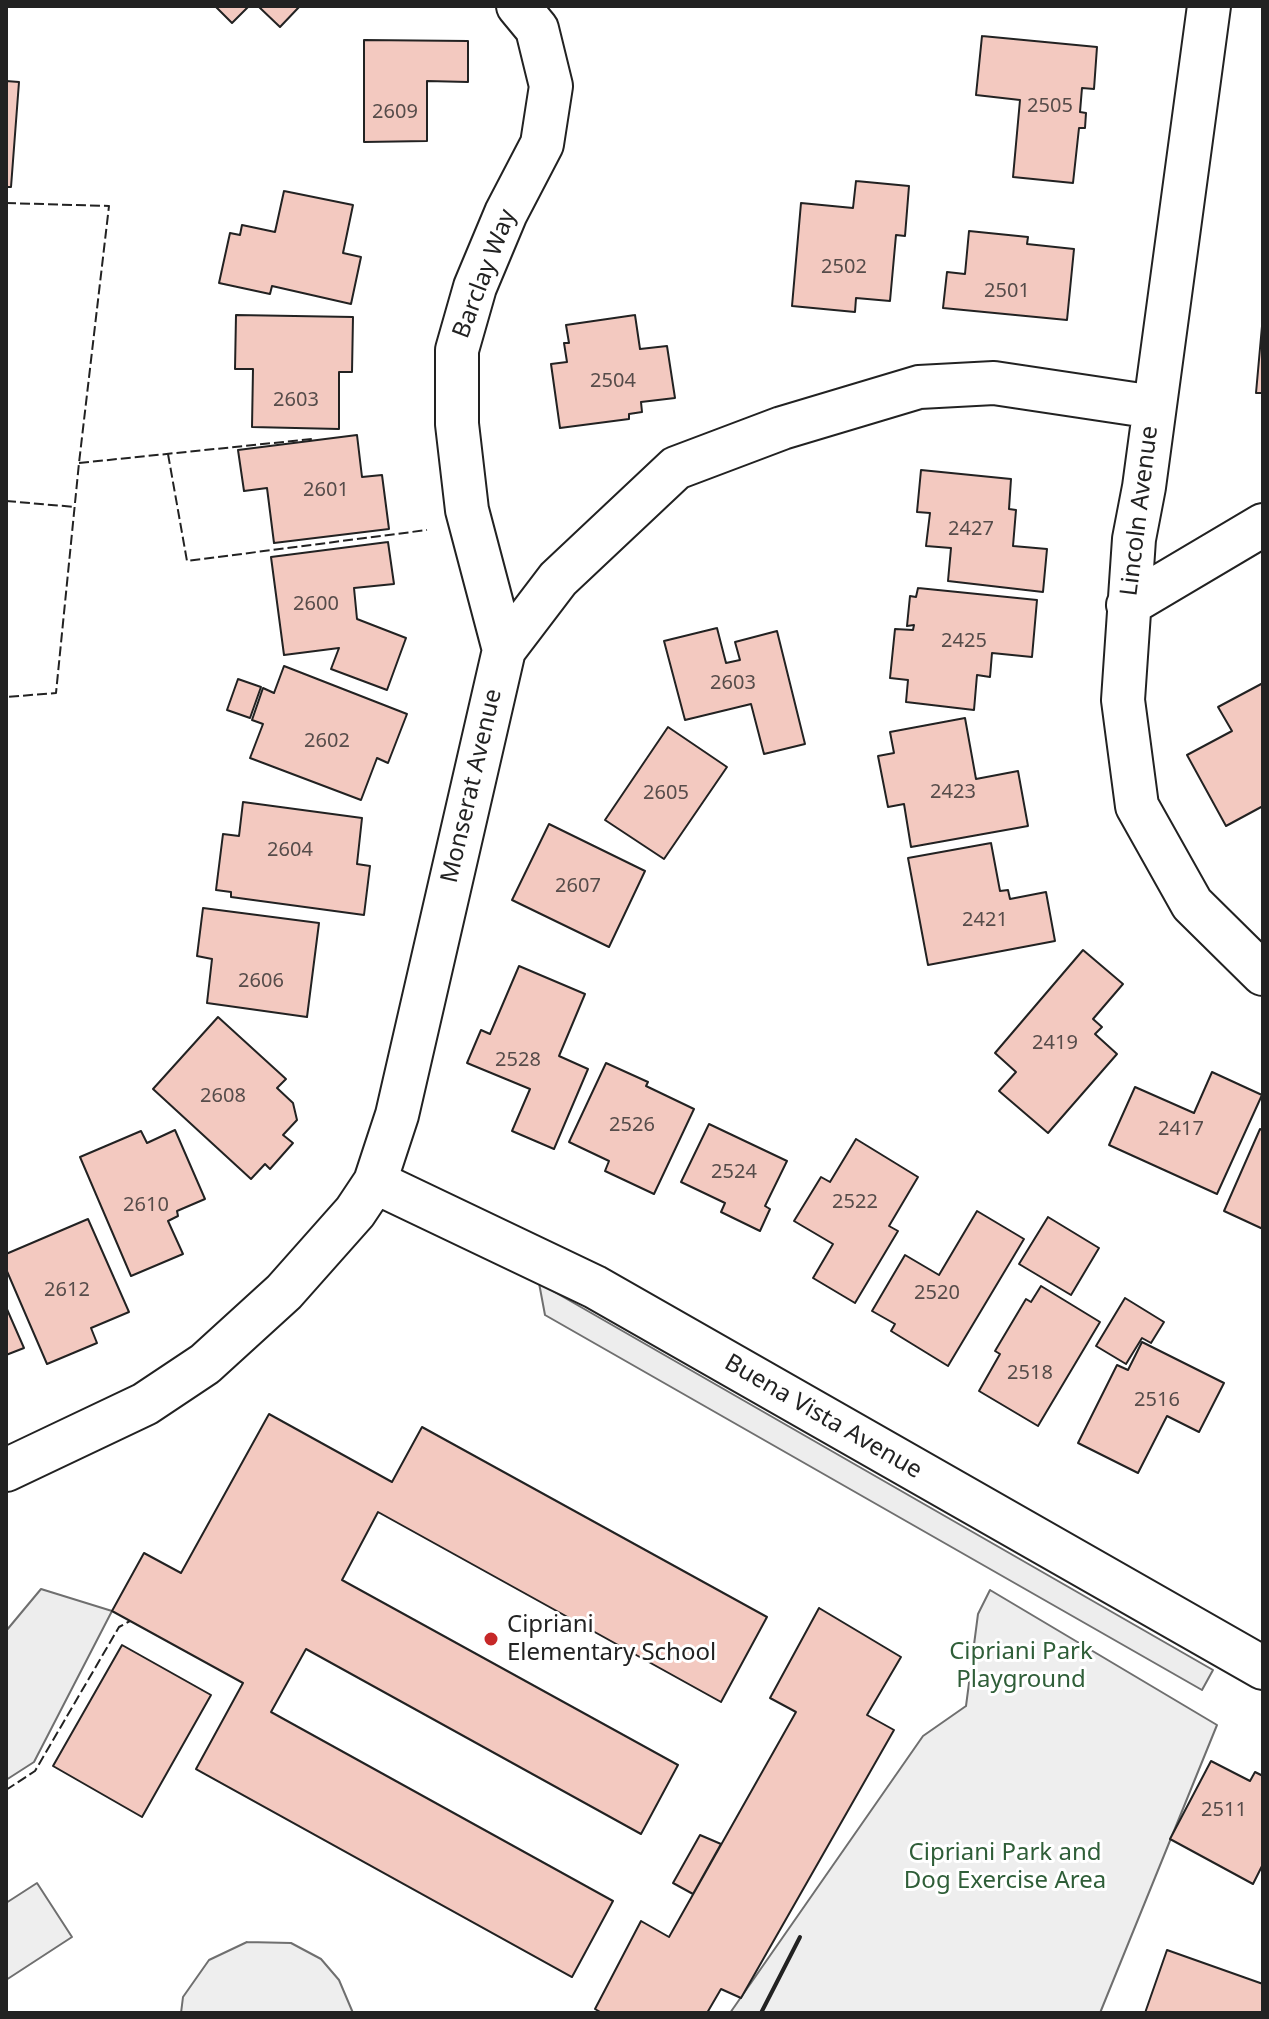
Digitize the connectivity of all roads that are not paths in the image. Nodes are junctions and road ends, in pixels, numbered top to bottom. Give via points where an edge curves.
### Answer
1 (518, 6) edge
2 (1209, 6) edge
3 (1154, 407) junction
4 (1263, 525) edge
5 (1128, 605) junction
6 (504, 650) junction
7 (1263, 974) edge
8 (375, 1182) junction
9 (6, 1470) edge
10 (1263, 1668) edge

1 - 6 street, Barclay Way via 537,29 551,86 542,144 475,287 457,350 457,424 467,510
2 - 3 street, Lincoln Avenue
3 - 5 street, Lincoln Avenue
3 - 6 street, Monserat Avenue via 994,383 919,387 782,428 676,468 558,579
4 - 5 street
5 - 7 street, Lincoln Avenue via 1123,700 1137,806 1192,904
6 - 8 street, Monserat Avenue via 397,1115
8 - 9 street, Monserat Avenue via 284,1292 205,1364 145,1404
8 - 10 street, Buena Vista Avenue via 595,1287

